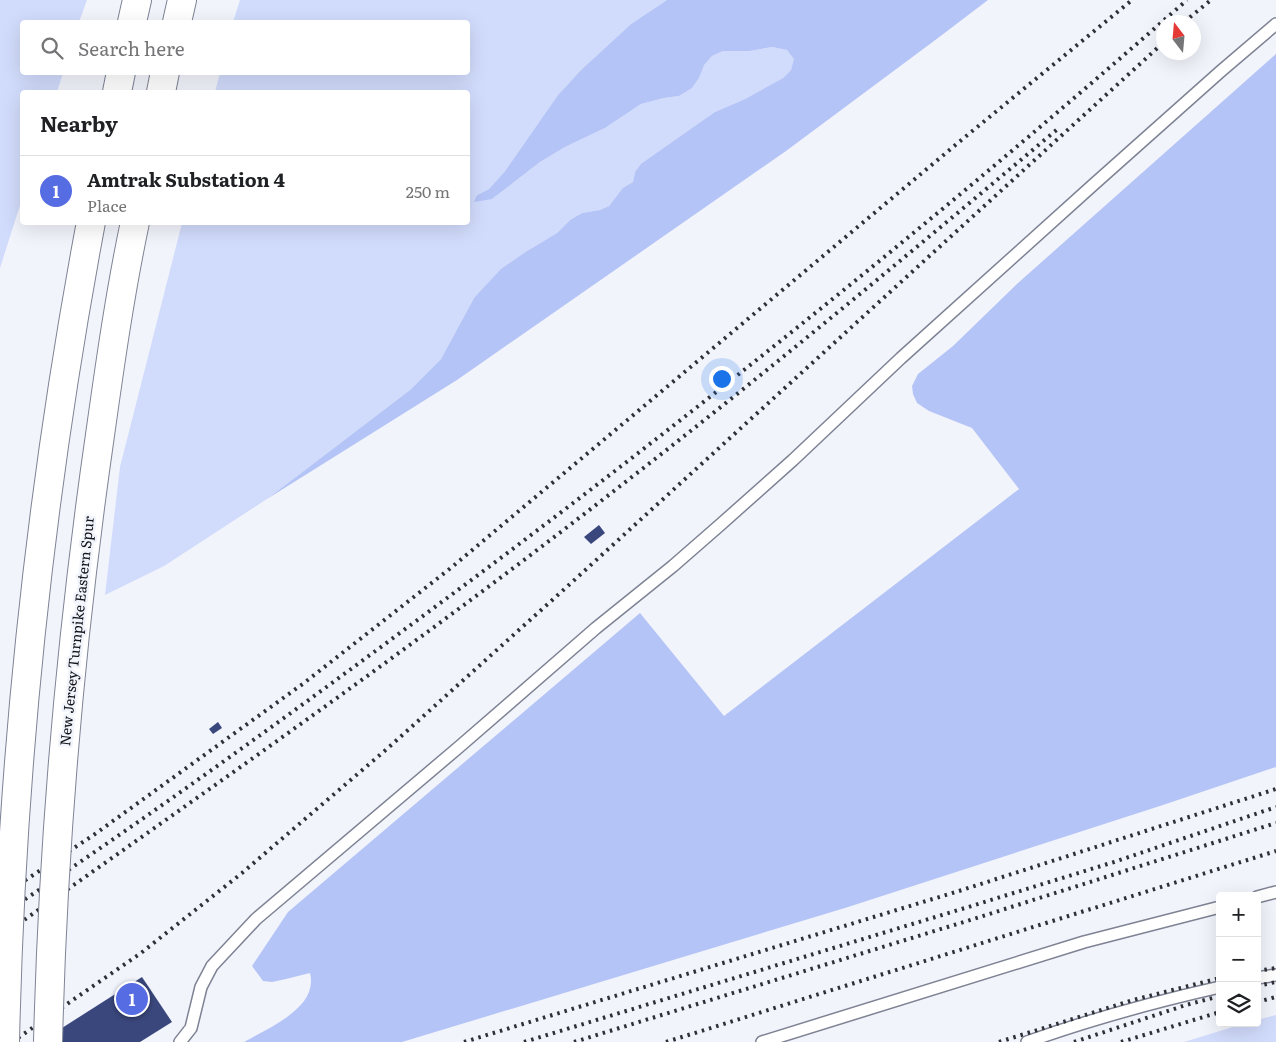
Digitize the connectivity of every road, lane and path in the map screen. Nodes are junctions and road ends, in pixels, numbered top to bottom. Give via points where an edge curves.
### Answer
1 (137, 0) edge
2 (182, 0) edge
3 (132, 20) edge
4 (177, 20) edge
5 (1276, 24) edge
6 (120, 75) edge
7 (164, 75) edge
8 (117, 90) edge
9 (161, 90) edge
10 (91, 225) edge
11 (133, 225) edge
12 (1276, 892) edge
13 (1261, 896) edge
14 (1216, 908) edge
15 (1276, 975) edge
16 (1261, 977) edge
17 (1216, 988) edge
18 (5, 1042) edge
19 (48, 1042) edge
20 (180, 1042) edge
21 (762, 1042) edge
22 (1027, 1042) edge

1 - 3 highway
2 - 4 highway
5 - 20 lane via 901,358 794,460 256,919 212,966 201,986 191,1028
6 - 8 highway
7 - 9 highway
10 - 18 highway, bridge via 54,448 30,643 10,892
11 - 19 highway, New Jersey Turnpike Eastern Spur, bridge via 100,436 73,644 55,861
12 - 13 lane
14 - 21 lane via 1084,942
15 - 16 lane
17 - 22 lane via 1104,1016

